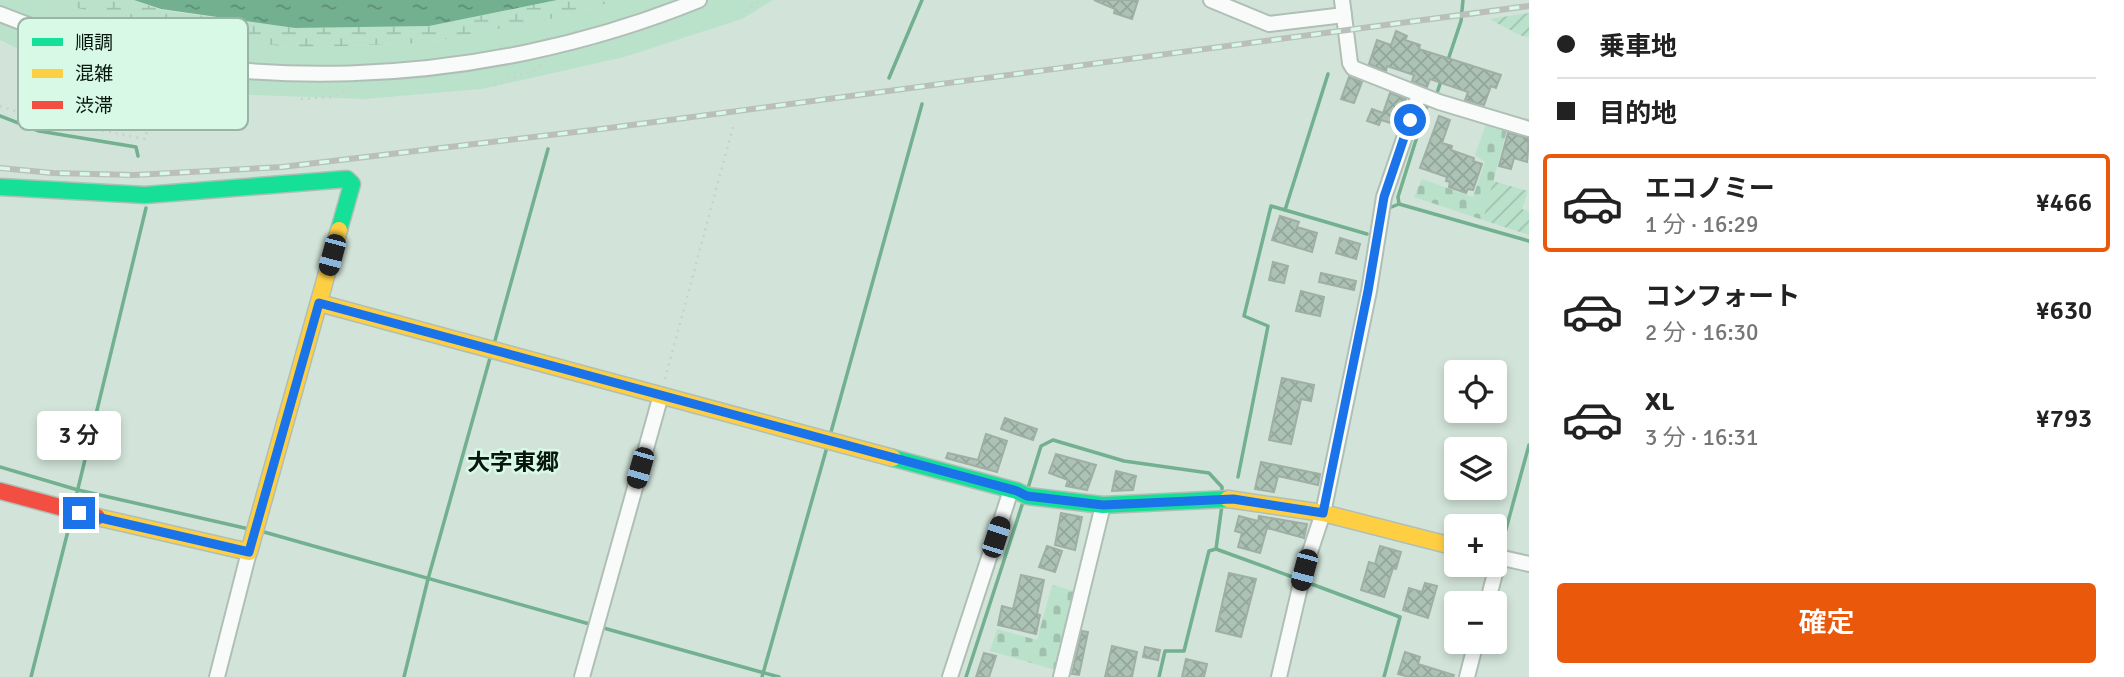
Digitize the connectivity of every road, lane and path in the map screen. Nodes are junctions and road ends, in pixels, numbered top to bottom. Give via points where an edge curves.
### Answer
1 (699, 0) edge
2 (761, 0) edge
3 (1211, 0) edge
4 (1343, 7) edge
5 (745, 11) dead end
6 (0, 14) edge
7 (18, 21) edge
8 (548, 61) dead end
9 (248, 69) edge
10 (357, 84) dead end
11 (495, 85) dead end
12 (1429, 98) junction
13 (301, 99) dead end
14 (0, 106) edge
15 (18, 112) edge
16 (733, 127) dead end
17 (1529, 129) edge
18 (99, 130) edge
19 (147, 130) edge
20 (0, 187) edge
21 (319, 303) junction
22 (661, 395) junction
23 (0, 491) edge
24 (1018, 493) junction
25 (1103, 505) junction
26 (1323, 513) junction
27 (1444, 544) edge
28 (251, 548) junction
29 (1507, 559) edge
30 (1529, 564) edge
31 (1473, 654) edge
32 (217, 677) edge
33 (582, 677) edge
34 (950, 677) edge
35 (1062, 677) edge
36 (1279, 677) edge
37 (1466, 677) edge

1 - 9 street via 568,44 414,70 342,74
2 - 5 path
3 - 4 street via 1269,24
4 - 12 street via 1353,68
6 - 7 street
8 - 11 path
10 - 13 path via 332,97
12 - 17 street
12 - 26 street via 1384,197
14 - 15 path
16 - 22 path
18 - 19 path via 145,139
20 - 21 street via 145,195 347,179 352,184
21 - 22 street
21 - 28 street
22 - 24 street
22 - 33 street
23 - 28 street via 79,513
24 - 25 street
24 - 34 street
25 - 26 street via 1212,498
25 - 35 street
26 - 27 street
26 - 36 street via 1304,570
28 - 32 street
29 - 30 street
31 - 37 street

